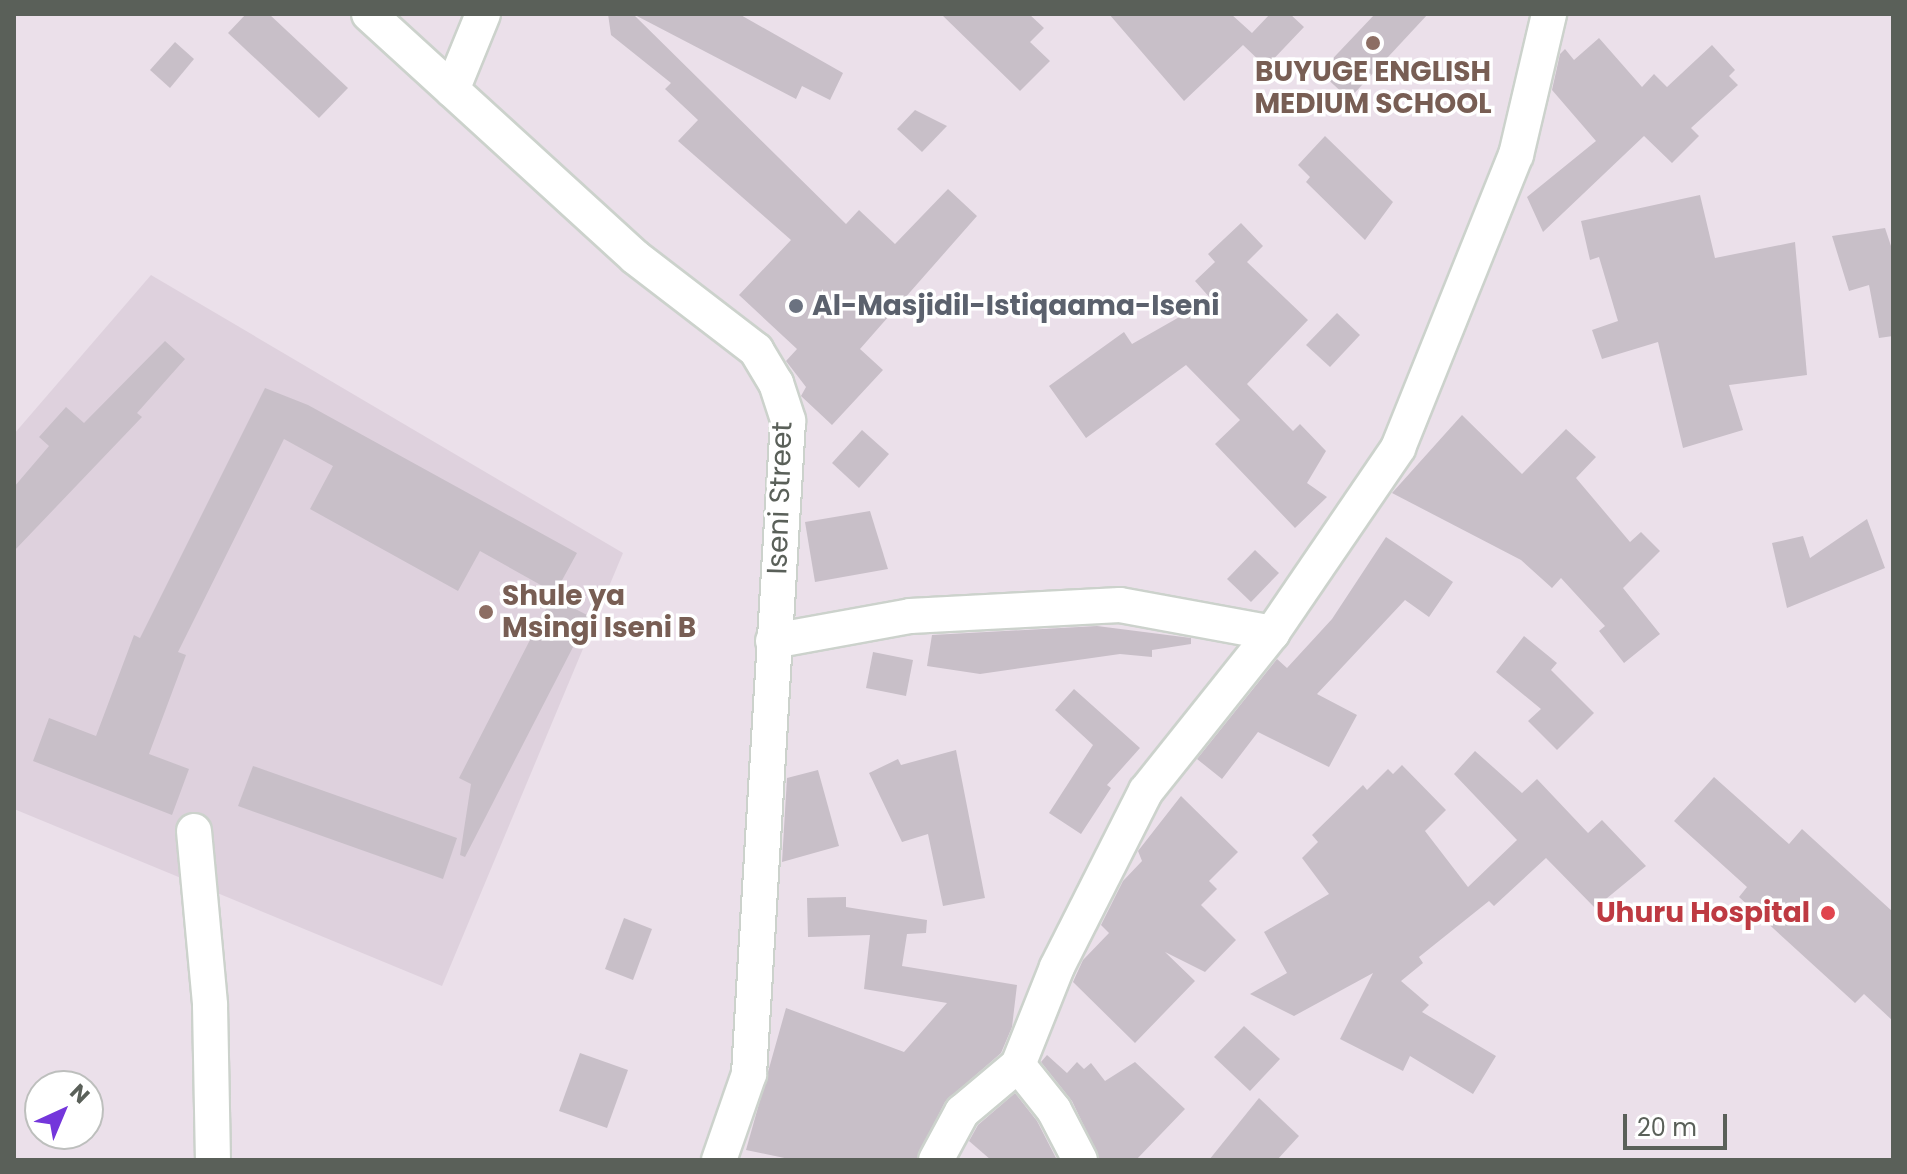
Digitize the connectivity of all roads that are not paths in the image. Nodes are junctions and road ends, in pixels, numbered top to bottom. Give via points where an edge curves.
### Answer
1 (369, 14) edge
2 (483, 14) edge
3 (1549, 14) edge
4 (452, 90) junction
5 (1272, 633) junction
6 (773, 641) junction
7 (194, 831) dead end
8 (1018, 1065) junction
9 (213, 1160) edge
10 (719, 1160) edge
11 (936, 1160) edge
12 (1080, 1160) edge

1 - 4 street, Iseni Street
2 - 4 street
3 - 5 street via 1516,155 1398,448
4 - 6 street, Iseni Street via 635,257 756,350 776,383 788,421
5 - 6 street via 1120,605 910,616
5 - 8 street via 1146,791 1057,967
6 - 10 street, Iseni Street via 749,1074
7 - 9 street via 210,1005
8 - 11 street via 962,1112
8 - 12 street via 1054,1110

